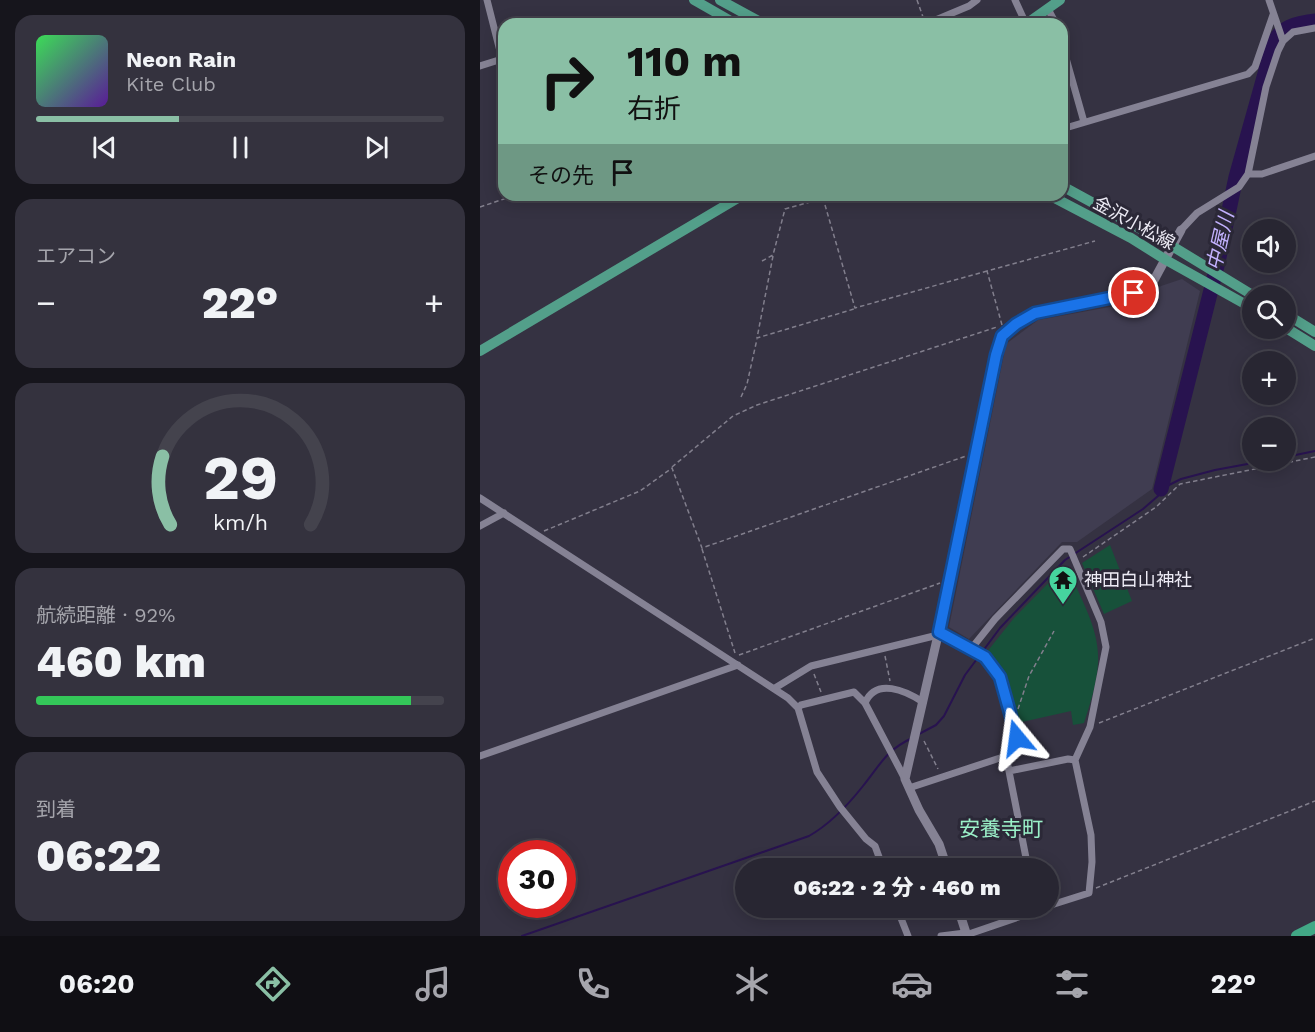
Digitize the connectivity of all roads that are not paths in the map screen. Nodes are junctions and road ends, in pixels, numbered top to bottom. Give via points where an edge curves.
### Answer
1 (487, 0) edge
2 (694, 0) edge
3 (720, 0) edge
4 (977, 0) edge
5 (1015, 0) edge
6 (1060, 0) edge
7 (1269, 0) edge
8 (1048, 9) junction
9 (1274, 15) junction
10 (726, 18) edge
11 (753, 18) edge
12 (940, 18) edge
13 (1023, 18) edge
14 (1035, 18) edge
15 (1053, 18) edge
16 (1315, 28) edge
17 (1281, 35) junction
18 (498, 46) edge
19 (498, 60) edge
20 (480, 66) edge
21 (1068, 66) edge
22 (1084, 123) junction
23 (1068, 127) edge
24 (1315, 156) edge
25 (1248, 174) junction
26 (1068, 189) edge
27 (732, 201) edge
28 (1060, 201) edge
29 (1181, 230) joint
30 (1173, 246) junction
31 (1166, 260) junction
32 (1242, 289) edge
33 (1242, 302) edge
34 (1296, 319) edge
35 (1314, 328) edge
36 (1296, 334) edge
37 (1315, 346) edge
38 (480, 351) edge
39 (480, 498) edge
40 (504, 513) junction
41 (480, 526) edge
42 (939, 634) junction
43 (974, 650) junction
44 (738, 665) junction
45 (775, 688) junction
46 (922, 702) junction
47 (865, 703) junction
48 (798, 708) junction
49 (480, 756) edge
50 (1006, 756) junction
51 (1075, 760) junction
52 (1009, 771) junction
53 (907, 783) junction
54 (879, 858) edge
55 (943, 858) edge
56 (1026, 858) edge
57 (1059, 903) edge
58 (901, 918) edge
59 (961, 918) edge
60 (1014, 918) edge
61 (1315, 929) edge
62 (966, 935) edge
63 (908, 936) edge
64 (941, 936) edge
65 (1299, 936) edge

1 - 18 street
2 - 10 main road
3 - 11 main road
4 - 12 street
5 - 13 street
6 - 8 main road
7 - 9 street
8 - 14 main road
8 - 15 street
9 - 17 street
9 - 22 street via 1255,66 1248,74
16 - 17 street
17 - 25 street
19 - 20 street
21 - 22 street
22 - 23 street
24 - 25 street via 1262,174
25 - 29 street via 1239,187 1197,213
26 - 30 main road, 金沢小松線
27 - 38 main road
28 - 31 main road, 金沢小松線
29 - 30 street
30 - 31 street
30 - 32 main road, 金沢小松線
31 - 33 main road, 金沢小松線
31 - 42 street via 1153,282 1134,293 1035,313 1002,336
34 - 35 main road
36 - 37 main road
39 - 40 street
40 - 41 street
40 - 44 street
42 - 43 street
42 - 45 street via 811,666
42 - 46 street
43 - 50 street via 985,657 1000,677 1017,738 1014,751
43 - 51 street via 996,619 1063,549 1070,549 1101,622 1106,647 1090,727
44 - 45 street
44 - 49 street
45 - 48 street
46 - 47 street via 908,692 883,688
46 - 53 street
47 - 48 street via 854,693
47 - 53 street
48 - 54 street via 817,772 842,810 875,846
50 - 52 street
50 - 53 street via 942,778
51 - 52 street
51 - 57 street via 1091,835 1090,890
52 - 56 street
53 - 55 street
58 - 63 street
59 - 62 street
60 - 62 street
61 - 65 highway
62 - 64 street

